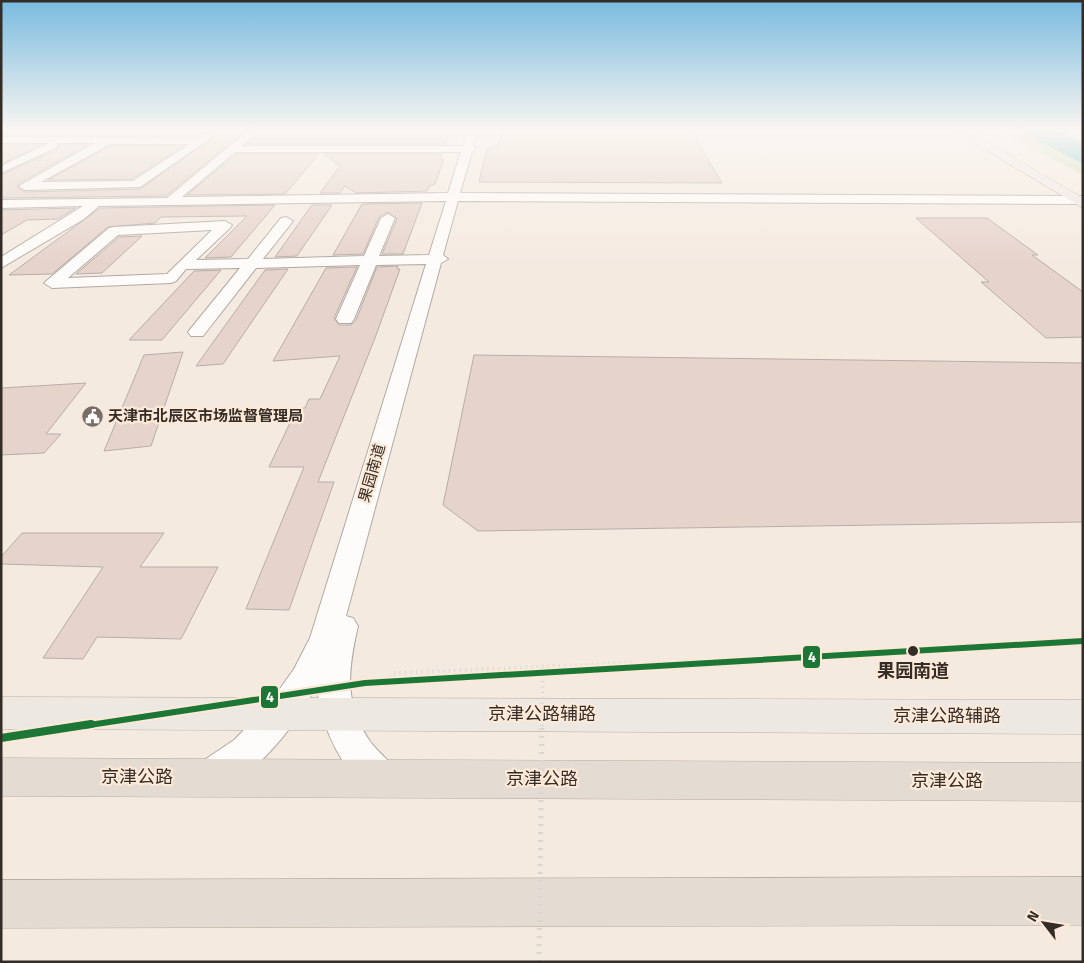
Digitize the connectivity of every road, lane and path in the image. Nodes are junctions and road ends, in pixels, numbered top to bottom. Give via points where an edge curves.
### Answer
1 (45, 175) edge
2 (151, 175) edge
3 (202, 175) edge
4 (462, 175) edge
5 (1038, 175) edge
6 (1045, 175) edge
7 (455, 198) junction
8 (1081, 199) edge
9 (170, 202) junction
10 (96, 203) junction
11 (1, 205) edge
12 (388, 218) dead end
13 (286, 222) dead end
14 (438, 259) junction
15 (370, 260) junction
16 (1, 264) edge
17 (252, 264) junction
18 (182, 265) junction
19 (345, 319) dead end
20 (198, 332) dead end
21 (634, 663) dead end
22 (543, 667) junction
23 (394, 672) dead end
24 (1, 713) edge
25 (280, 713) junction
26 (339, 713) junction
27 (1083, 717) edge
28 (1, 777) edge
29 (208, 778) junction
30 (383, 779) junction
31 (1083, 782) edge
32 (1083, 902) edge
33 (1, 904) edge
34 (538, 962) edge

1 - 2 street via 25,186 136,185
3 - 9 street
4 - 7 street, 果园南道
5 - 8 main road
6 - 8 main road
7 - 8 street
7 - 9 street
7 - 14 street, 果园南道
9 - 10 street
10 - 11 street
10 - 16 street
12 - 15 street
13 - 17 street
14 - 15 street
14 - 25 street, 果园南道 via 325,638 312,667
14 - 26 street, 果园南道 via 334,664 333,682
15 - 17 street
15 - 19 street
17 - 18 street
17 - 20 street
18 - 18 street via 225,225 114,231 52,283 171,278
21 - 22 path
22 - 23 path
22 - 34 path, bridge
24 - 25 main road, 京津公路辅路
25 - 26 main road, 京津公路辅路
25 - 29 street, 果园南道 via 262,738
26 - 27 main road, 京津公路辅路
26 - 30 street, 果园南道 via 354,750
28 - 29 highway, 京津公路
29 - 30 highway, 京津公路
30 - 31 highway, 京津公路
32 - 33 highway

